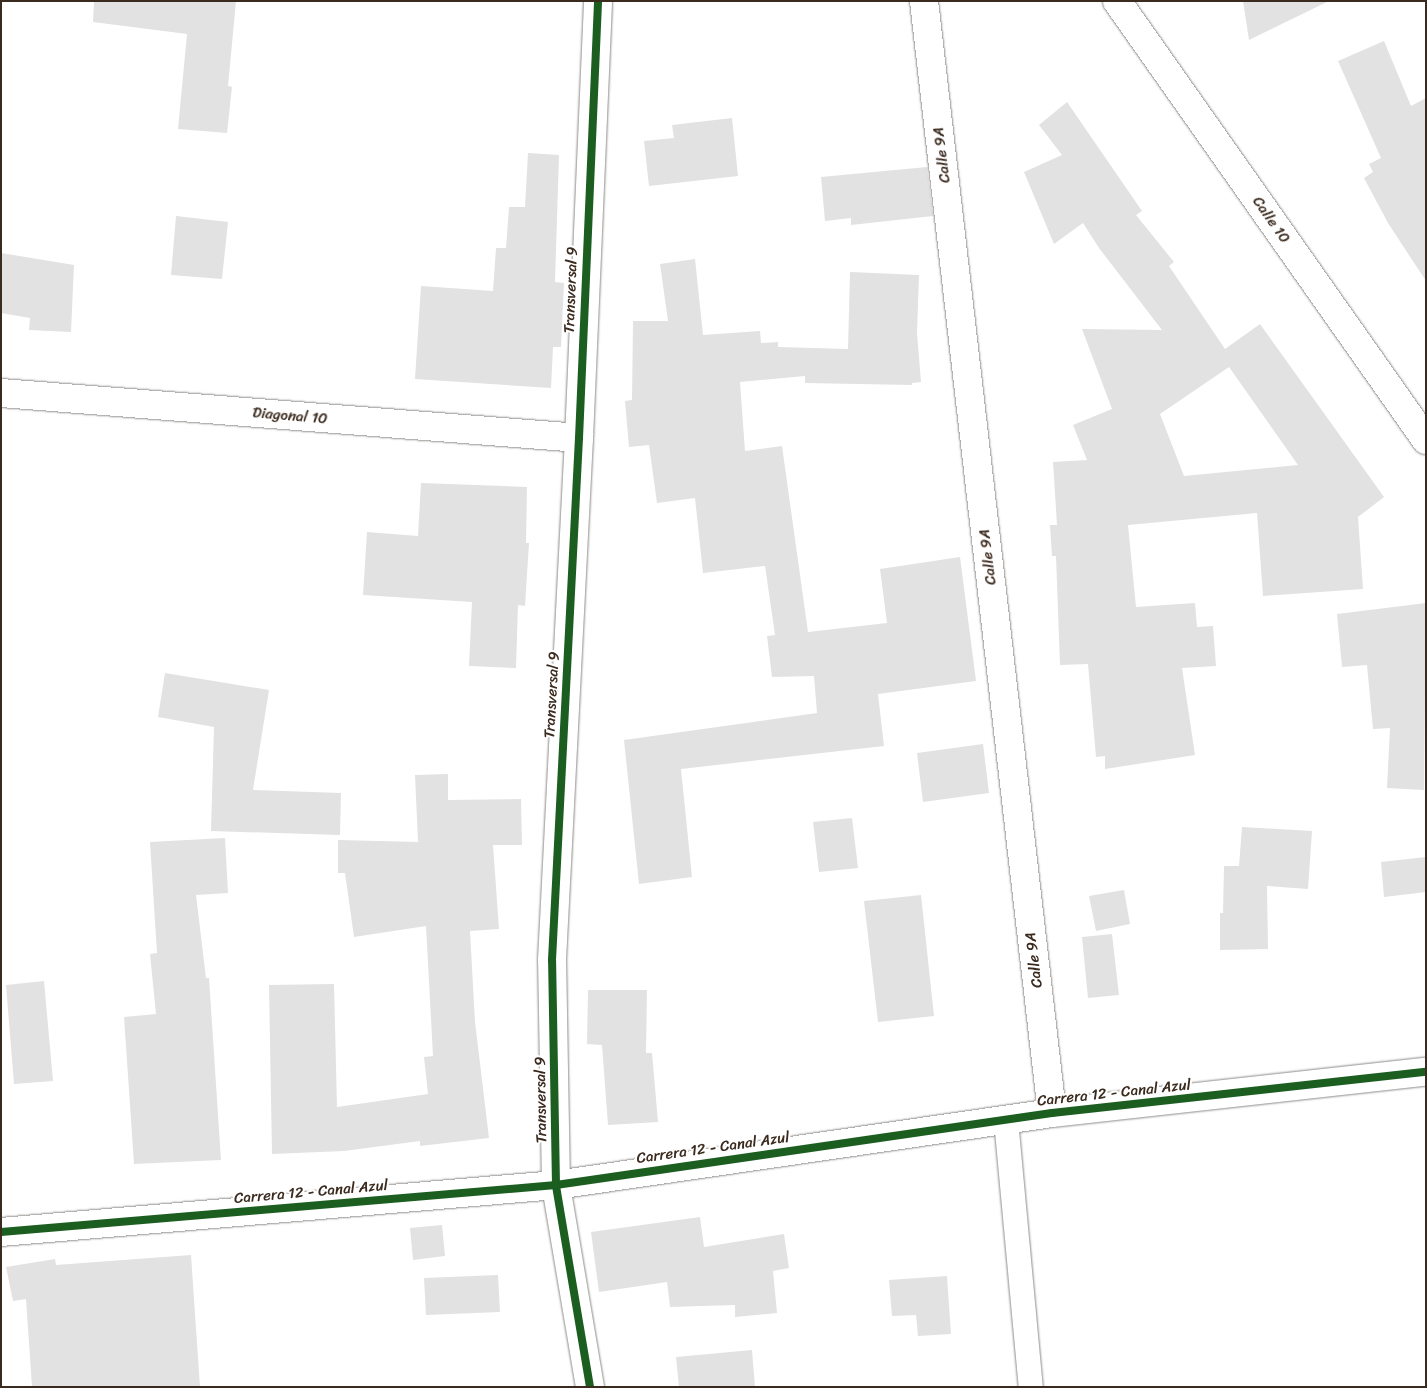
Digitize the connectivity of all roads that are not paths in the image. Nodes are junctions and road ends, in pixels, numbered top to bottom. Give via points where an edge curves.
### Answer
1 (598, 1) edge
2 (924, 1) edge
3 (1117, 1) edge
4 (1, 393) edge
5 (579, 438) junction
6 (1426, 440) edge
7 (1426, 1072) edge
8 (1052, 1113) junction
9 (1006, 1120) junction
10 (556, 1185) junction
11 (1, 1232) edge
12 (590, 1387) edge
13 (1030, 1387) edge

1 - 5 street, Transversal 9
2 - 8 street, Calle 9A
3 - 6 street, Calle 10
4 - 5 street, Diagonal 10
5 - 10 street, Transversal 9 via 552,960
7 - 8 street, Carrera 12 - Canal Azul
8 - 9 street, Carrera 12 - Canal Azul
9 - 10 street, Carrera 12 - Canal Azul
9 - 13 lane
10 - 11 street, Carrera 12 - Canal Azul
10 - 12 street, Transversal 9

